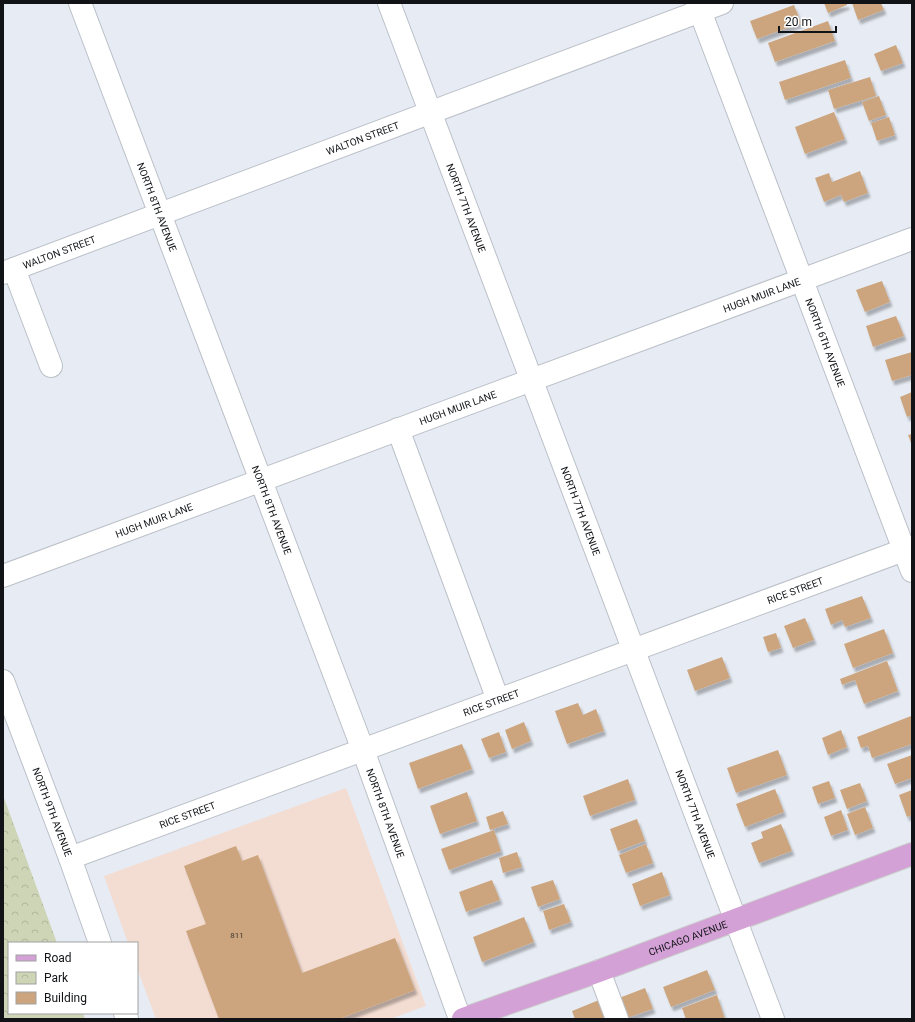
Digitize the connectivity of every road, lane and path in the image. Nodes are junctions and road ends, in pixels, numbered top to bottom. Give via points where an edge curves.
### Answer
1 (80, 3) edge
2 (389, 3) edge
3 (722, 3) edge
4 (698, 7) edge
5 (430, 113) junction
6 (160, 214) junction
7 (912, 239) edge
8 (8, 271) edge
9 (802, 280) junction
10 (50, 366) dead end
11 (531, 380) junction
12 (398, 429) junction
13 (261, 480) junction
14 (908, 549) edge
15 (912, 571) edge
16 (3, 576) edge
17 (634, 650) junction
18 (3, 681) edge
19 (498, 700) junction
20 (363, 750) junction
21 (912, 854) edge
22 (70, 858) junction
23 (735, 919) junction
24 (100, 942) edge
25 (599, 971) junction
26 (462, 1019) edge
27 (616, 1019) edge
28 (773, 1019) edge

1 - 6 street, NORTH 8TH AVENUE
2 - 5 street, NORTH 7TH AVENUE
3 - 4 street, WALTON STREET
4 - 5 street, WALTON STREET
4 - 9 street, NORTH 6TH AVENUE
5 - 6 street, WALTON STREET
5 - 11 street, NORTH 7TH AVENUE
6 - 8 street, WALTON STREET
6 - 13 street, NORTH 8TH AVENUE
7 - 9 street, HUGH MUIR LANE
8 - 10 street
9 - 11 street, HUGH MUIR LANE
9 - 14 street, NORTH 6TH AVENUE
11 - 12 street, HUGH MUIR LANE
11 - 17 street, NORTH 7TH AVENUE
12 - 13 street, HUGH MUIR LANE
12 - 19 street
13 - 16 street, HUGH MUIR LANE
13 - 20 street, NORTH 8TH AVENUE
14 - 15 street, NORTH 6TH AVENUE
14 - 17 street, RICE STREET
17 - 19 street, RICE STREET
17 - 23 street, NORTH 7TH AVENUE
18 - 22 street, NORTH 9TH AVENUE
19 - 20 street, RICE STREET
20 - 22 street, RICE STREET
20 - 26 street, NORTH 8TH AVENUE
21 - 23 main road, CHICAGO AVENUE
22 - 24 street, NORTH 9TH AVENUE
23 - 25 main road, CHICAGO AVENUE
23 - 28 street, NORTH 7TH AVENUE
25 - 26 main road, CHICAGO AVENUE
25 - 27 street

